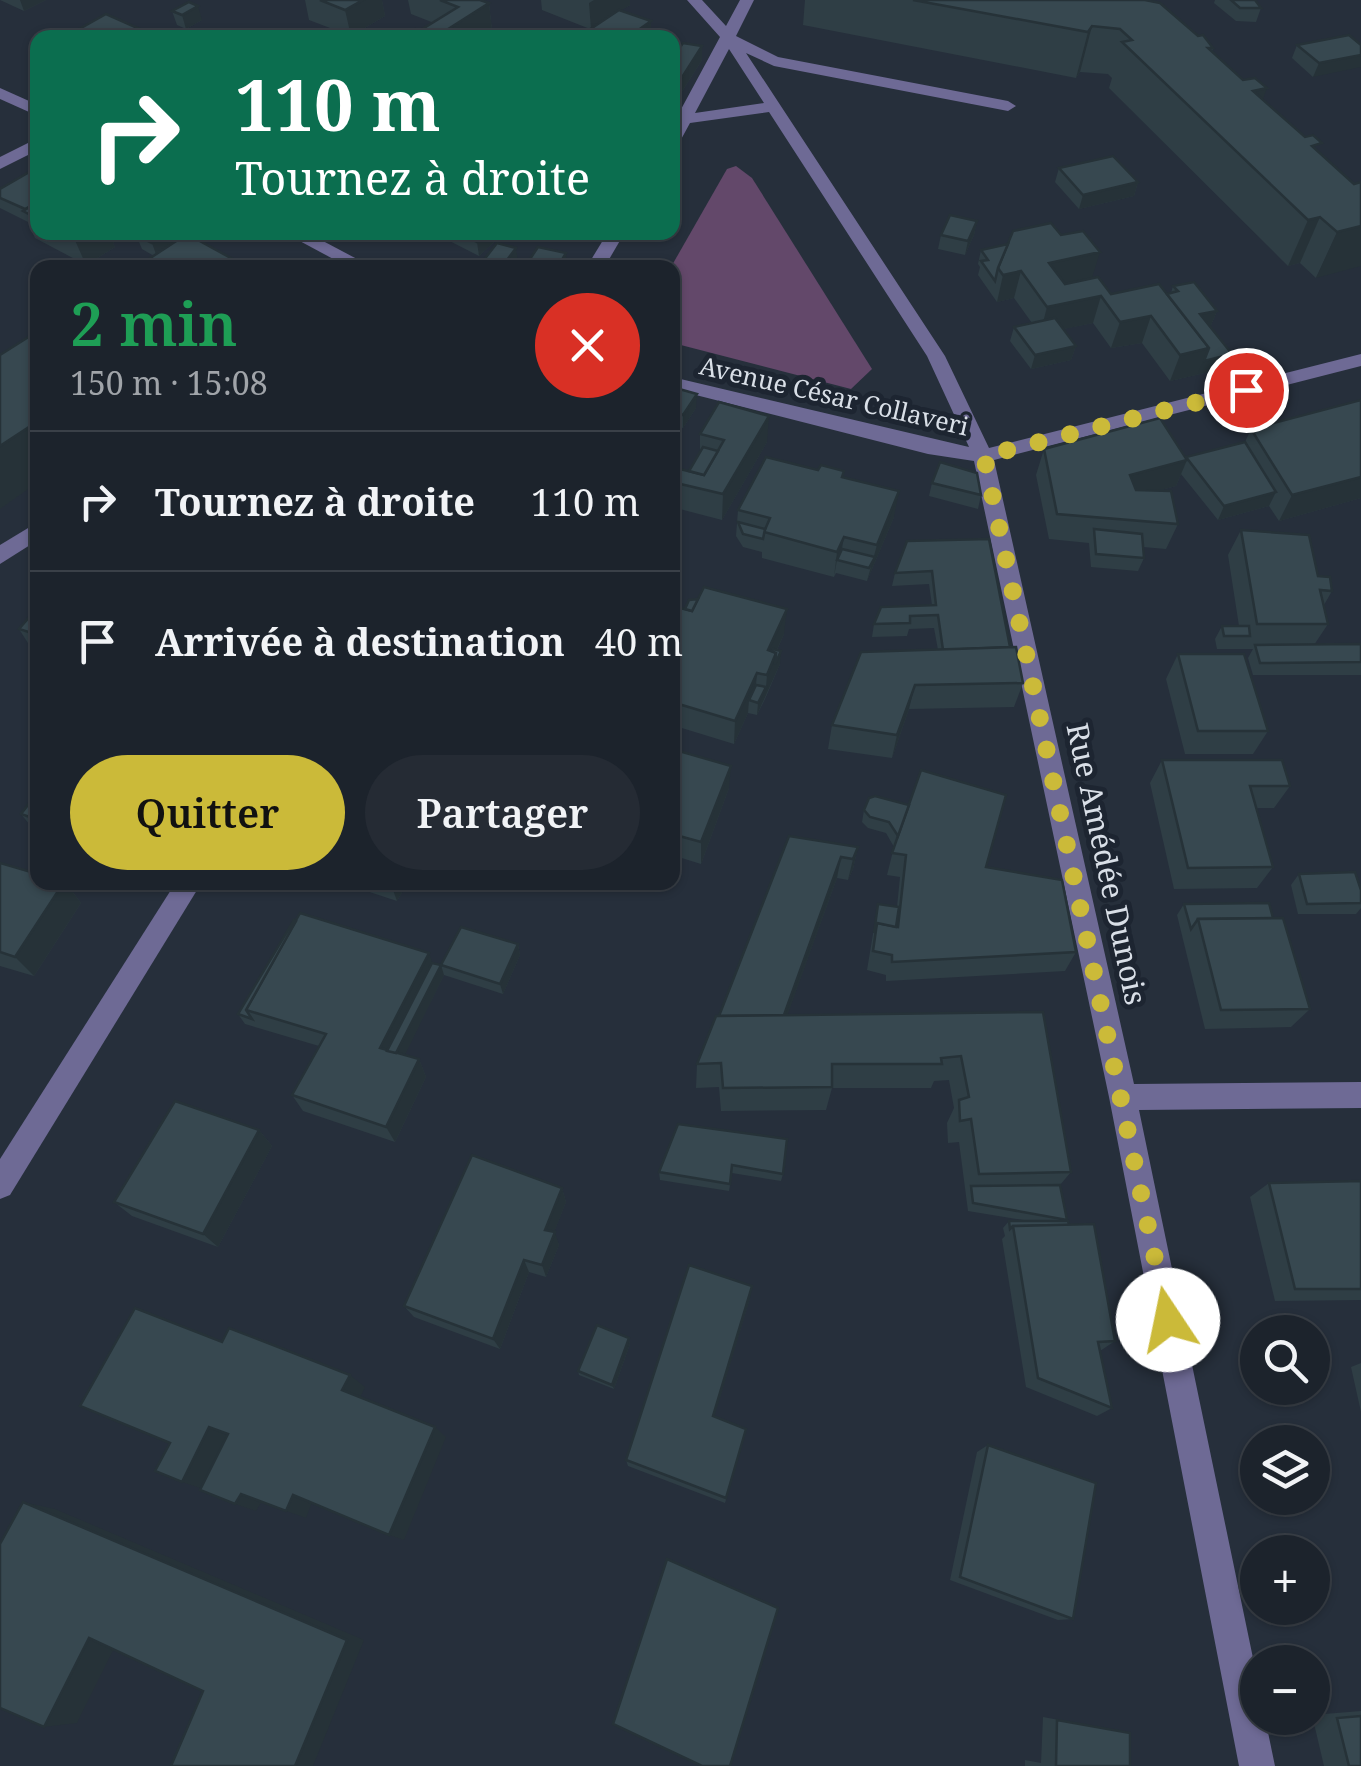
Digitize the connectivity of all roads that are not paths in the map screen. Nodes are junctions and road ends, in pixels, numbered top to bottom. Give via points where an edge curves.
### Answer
1 (694, 0) edge
2 (747, 0) edge
3 (729, 38) junction
4 (0, 92) edge
5 (1008, 106) dead end
6 (30, 107) edge
7 (772, 107) junction
8 (687, 118) junction
9 (680, 129) edge
10 (30, 147) edge
11 (0, 164) edge
12 (307, 240) edge
13 (349, 260) edge
14 (1361, 360) edge
15 (680, 385) edge
16 (984, 456) junction
17 (30, 535) edge
18 (0, 556) edge
19 (185, 890) edge
20 (1361, 1095) edge
21 (1123, 1098) junction
22 (0, 1186) edge
23 (1257, 1766) edge

1 - 3 street
2 - 3 street
3 - 5 street via 774,61
3 - 7 street, Rue Amédée Dunois
3 - 8 street
4 - 6 street
7 - 8 street
7 - 16 street, Rue Amédée Dunois via 936,356
8 - 9 street
10 - 11 street
12 - 13 street
14 - 16 street
15 - 16 street, Avenue César Collaveri
16 - 21 street, Rue Amédée Dunois
17 - 18 street
19 - 22 street
20 - 21 street
21 - 23 street, Rue Amédée Dunois

